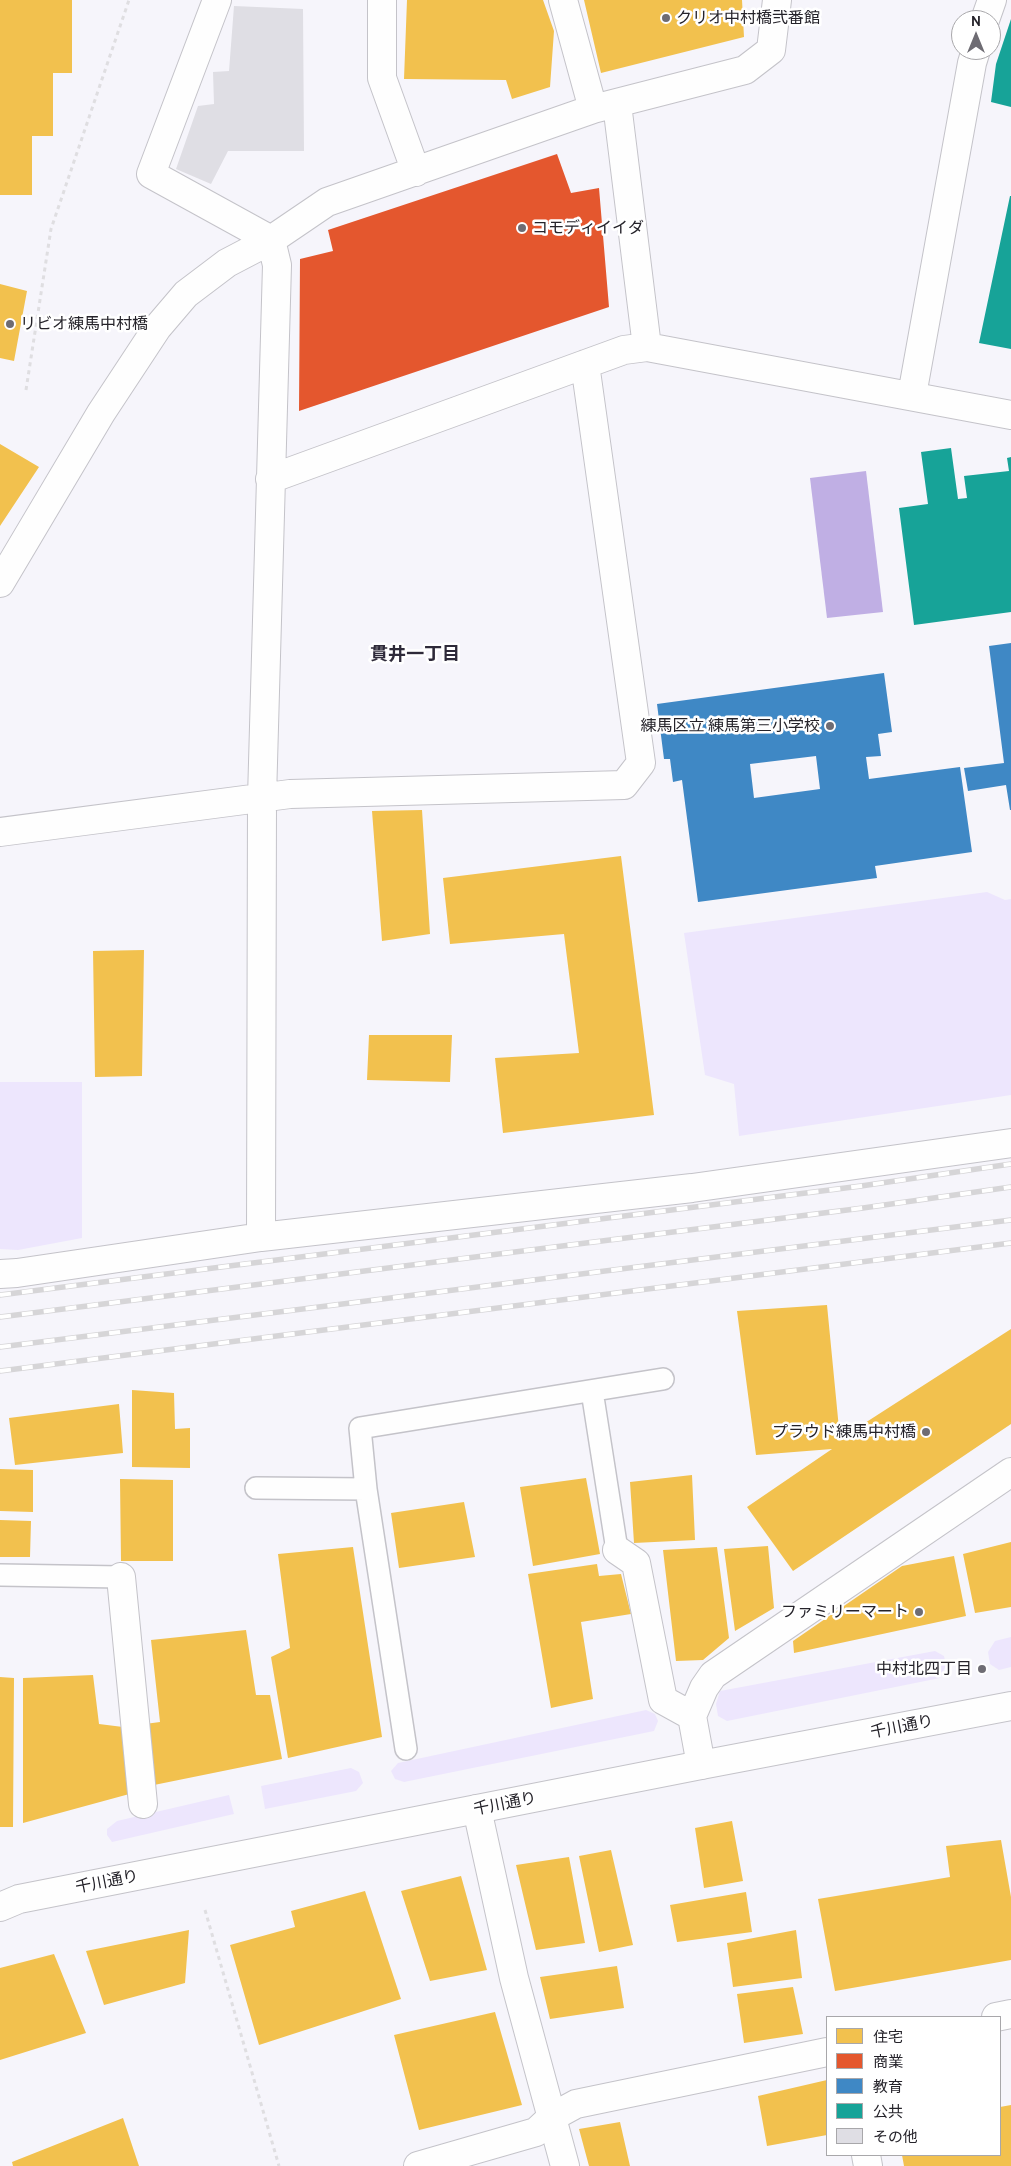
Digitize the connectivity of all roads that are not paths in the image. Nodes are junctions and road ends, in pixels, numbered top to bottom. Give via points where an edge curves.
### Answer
1 (217, 0) edge
2 (382, 0) edge
3 (563, 0) edge
4 (777, 0) edge
5 (974, 60) edge
6 (605, 106) junction
7 (416, 172) junction
8 (271, 240) junction
9 (647, 347) junction
10 (585, 364) junction
11 (912, 395) junction
12 (1011, 414) edge
13 (270, 479) junction
14 (0, 582) edge
15 (262, 798) junction
16 (0, 832) edge
17 (1011, 1143) edge
18 (261, 1237) junction
19 (0, 1274) edge
20 (663, 1379) dead end
21 (592, 1391) junction
22 (1011, 1472) edge
23 (256, 1488) dead end
24 (366, 1489) junction
25 (616, 1550) joint
26 (0, 1575) edge
27 (121, 1576) joint
28 (1011, 1706) edge
29 (692, 1716) junction
30 (406, 1749) dead end
31 (700, 1765) junction
32 (143, 1804) dead end
33 (477, 1809) junction
34 (6, 1898) edge
35 (826, 2052) edge
36 (552, 2117) junction
37 (418, 2166) edge
38 (565, 2166) edge

1 - 8 street via 151,174
2 - 7 street via 382,78
3 - 6 street
4 - 6 street via 770,50 745,70
5 - 11 street
6 - 7 street
6 - 9 street
7 - 8 street via 327,202
8 - 13 street via 277,265
8 - 14 street via 227,263 193,289 157,328 101,413
9 - 10 street via 624,350
9 - 11 street
10 - 13 street
10 - 15 street via 641,763 624,785 290,794
11 - 12 street
13 - 15 street
15 - 16 street
15 - 18 street
17 - 18 street via 692,1188
18 - 19 street
20 - 21 lane
21 - 24 lane via 360,1428
21 - 25 lane
22 - 29 street via 713,1675
23 - 24 lane
24 - 30 lane
25 - 29 street via 636,1562 663,1700
26 - 27 lane
27 - 32 street
28 - 31 street, 千川通り
29 - 31 street
31 - 33 street, 千川通り
33 - 34 street, 千川通り
33 - 36 street via 514,1978
35 - 36 street via 576,2104
36 - 37 street via 536,2132
36 - 38 street

